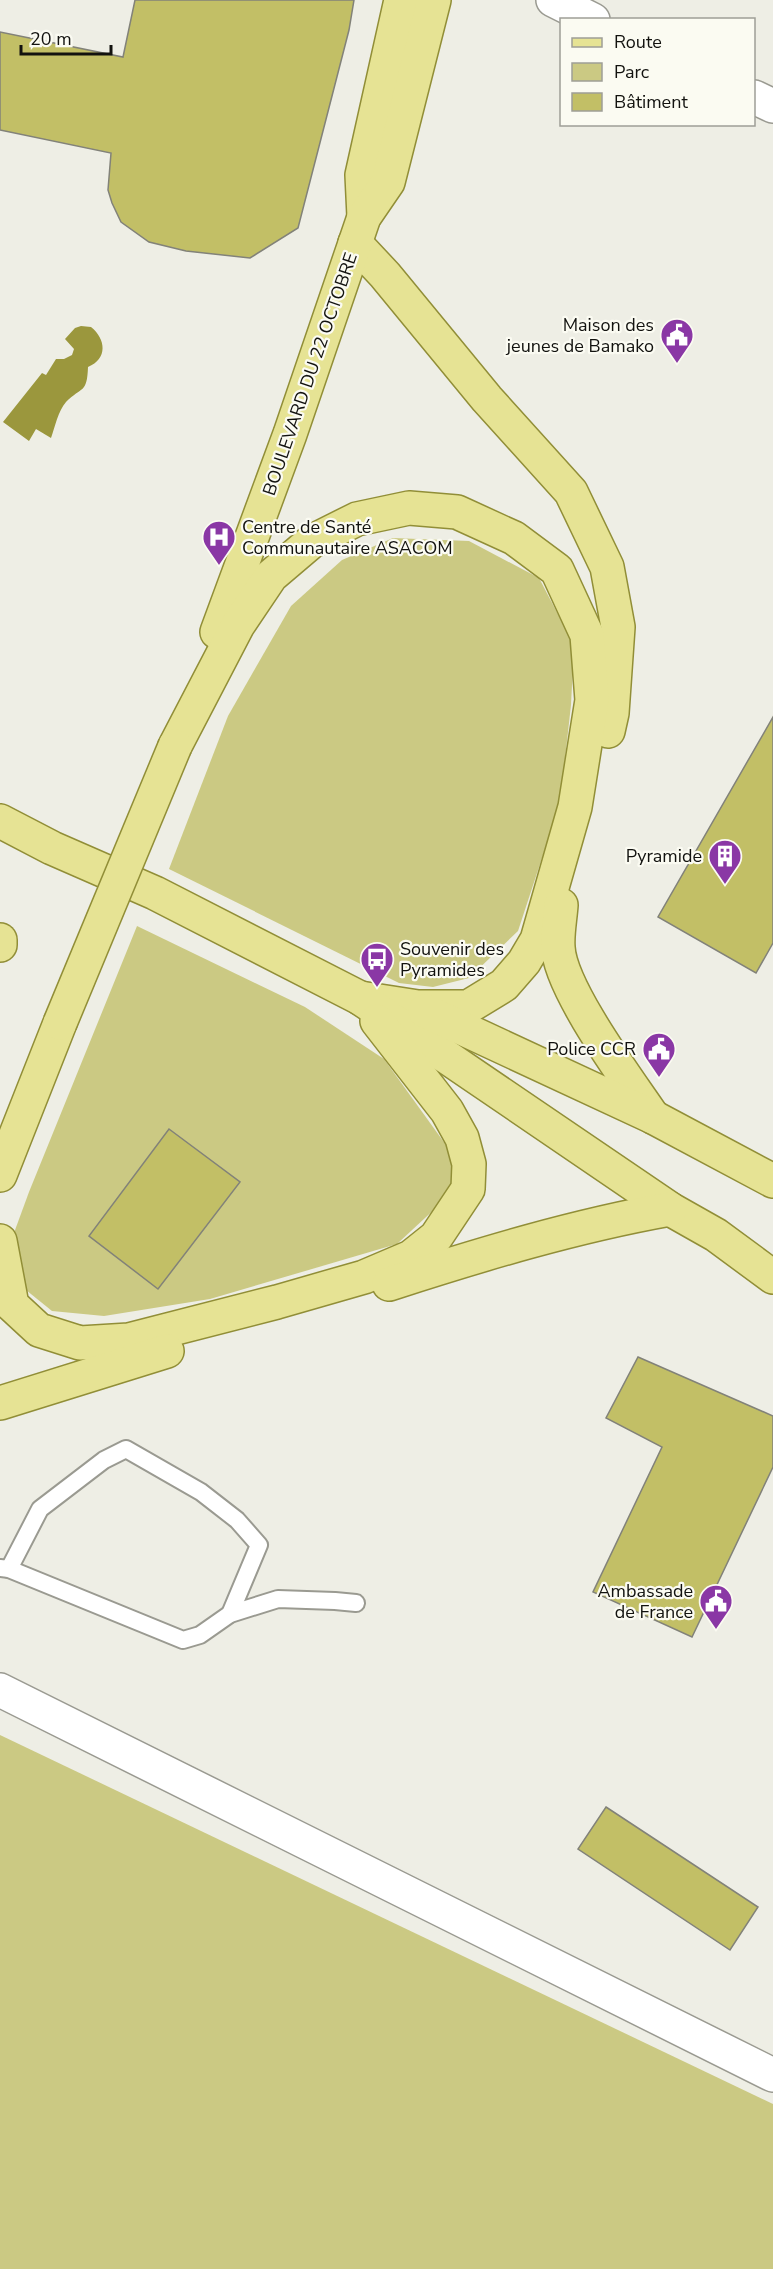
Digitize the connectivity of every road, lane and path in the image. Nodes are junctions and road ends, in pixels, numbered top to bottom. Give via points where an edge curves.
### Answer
1 (401, 0) edge
2 (434, 0) edge
3 (553, 0) edge
4 (589, 18) edge
5 (755, 98) edge
6 (773, 106) edge
7 (360, 230) junction
8 (175, 746) junction
9 (0, 821) edge
10 (0, 940) edge
11 (0, 945) edge
12 (360, 998) junction
13 (418, 1007) junction
14 (653, 1118) junction
15 (0, 1175) edge
16 (773, 1181) edge
17 (670, 1209) junction
18 (0, 1241) edge
19 (773, 1278) edge
20 (0, 1402) edge
21 (5, 1569) edge
22 (356, 1603) dead end
23 (230, 1614) junction
24 (0, 1690) edge
25 (773, 2075) edge

1 - 7 main road via 362,174
2 - 7 main road, BOULEVARD DU 22 OCTOBRE via 388,182
3 - 4 street
5 - 6 street
7 - 8 main road, BOULEVARD DU 22 OCTOBRE
7 - 14 main road via 385,275 487,399 571,492 607,567 618,627 612,713 590,812 561,902 558,948 582,1008
8 - 13 main road via 238,625 271,576 311,542 357,519 409,508 457,512 514,538 557,570 587,635 592,700 575,807 537,940 504,985 468,1007
8 - 15 main road, bridge
9 - 12 main road via 155,893
10 - 11 main road
12 - 13 main road
12 - 17 main road
12 - 18 main road via 447,1111 462,1138 469,1164 468,1189 436,1237 411,1257 364,1277 277,1302 129,1340 80,1343 39,1330 12,1305
13 - 14 main road
14 - 16 main road
17 - 19 main road via 716,1235
17 - 20 main road via 618,1218 486,1253
21 - 23 lane via 183,1640 200,1635
21 - 23 lane via 40,1509 104,1460 126,1449 201,1492 237,1520 259,1545
22 - 23 lane via 278,1599
24 - 25 street

